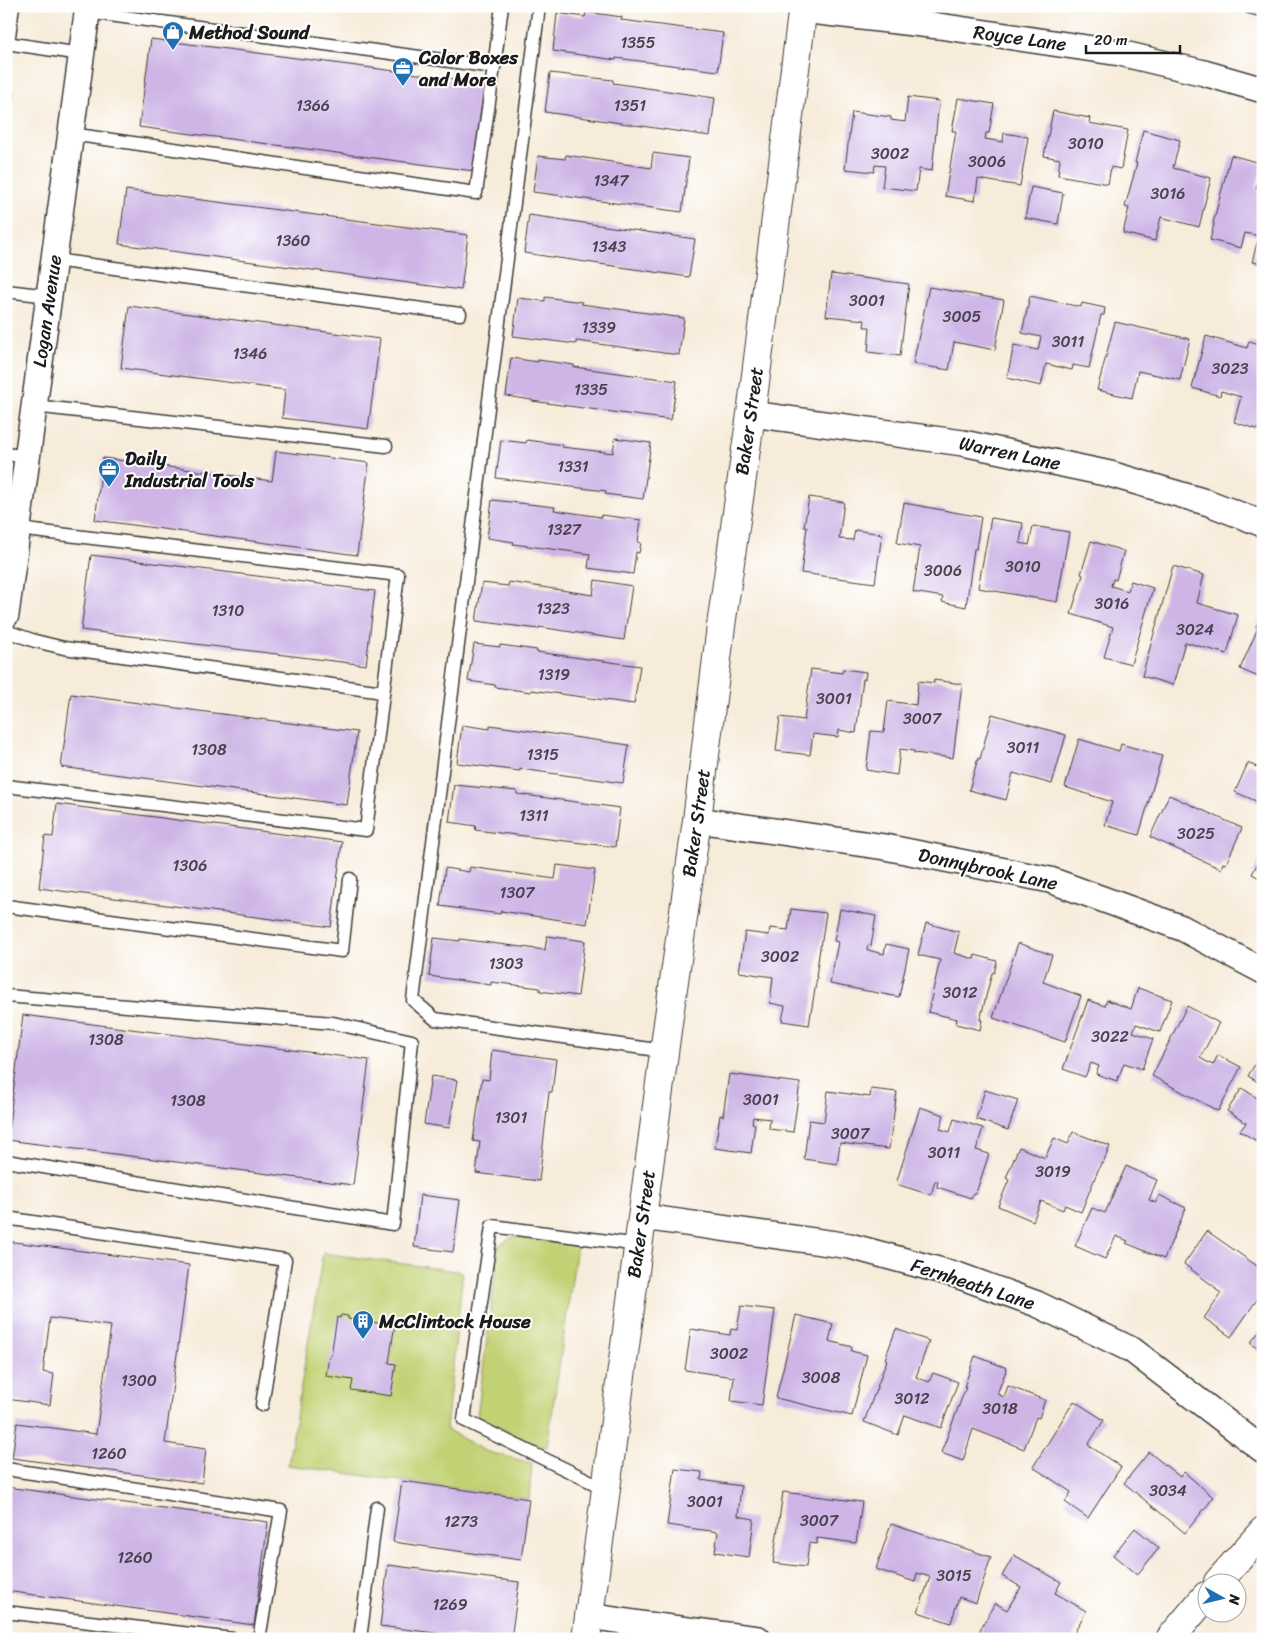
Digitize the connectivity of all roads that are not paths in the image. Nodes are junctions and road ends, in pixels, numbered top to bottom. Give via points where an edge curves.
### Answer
1 (13, 6) edge
2 (502, 6) edge
3 (539, 6) edge
4 (802, 8) edge
5 (87, 9) edge
6 (7, 44) edge
7 (82, 54) junction
8 (494, 67) junction
9 (1263, 90) edge
10 (71, 134) junction
11 (54, 260) junction
12 (6, 291) edge
13 (49, 296) junction
14 (460, 314) dead end
15 (34, 406) junction
16 (751, 414) junction
17 (386, 446) dead end
18 (17, 456) edge
19 (1263, 524) edge
20 (18, 529) junction
21 (6, 615) edge
22 (6, 630) edge
23 (383, 692) junction
24 (6, 786) edge
25 (697, 820) junction
26 (350, 879) dead end
27 (6, 906) edge
28 (1263, 971) edge
29 (6, 996) edge
30 (664, 1051) junction
31 (6, 1161) edge
32 (643, 1217) junction
33 (6, 1218) edge
34 (639, 1245) junction
35 (262, 1405) dead end
36 (1263, 1450) edge
37 (6, 1469) edge
38 (606, 1489) junction
39 (377, 1508) dead end
40 (1263, 1530) edge
41 (1227, 1572) edge
42 (1196, 1608) edge
43 (6, 1612) edge
44 (588, 1628) edge
45 (233, 1639) edge
46 (259, 1639) edge
47 (360, 1639) edge
48 (758, 1639) edge
49 (1170, 1639) edge

1 - 6 lane
2 - 8 lane
3 - 30 lane via 413,1000 434,1019
4 - 9 street, Royce Lane via 1120,52
4 - 16 main road, Baker Street
5 - 7 street, Logan Avenue
5 - 8 lane
6 - 7 lane
7 - 10 street, Logan Avenue
8 - 10 lane via 476,193
10 - 11 street, Logan Avenue
11 - 13 street, Logan Avenue
11 - 14 lane
12 - 13 lane
13 - 15 street, Logan Avenue
15 - 17 lane
15 - 18 street, Logan Avenue
16 - 19 street, Warren Lane via 963,443 1101,472 1209,503
16 - 25 main road, Baker Street
18 - 20 street, Logan Avenue
20 - 21 street, Logan Avenue
20 - 23 lane via 398,575
22 - 23 lane via 64,648
23 - 24 lane via 366,830
25 - 28 street, Donnybrook Lane via 884,847 1050,880 1182,928
25 - 30 main road, Baker Street
26 - 27 lane via 342,951
29 - 31 lane via 333,1023 412,1041 392,1224
30 - 32 main road, Baker Street
32 - 34 main road, Baker Street
32 - 36 street, Fernheath Lane via 850,1246 957,1275 1028,1301 1132,1350
33 - 35 lane via 284,1260
34 - 38 main road, Baker Street
34 - 38 lane via 492,1226 464,1420
37 - 46 lane via 281,1511
38 - 44 main road, Baker Street
39 - 47 lane
40 - 41 main road
42 - 49 main road
43 - 45 lane
44 - 48 street via 648,1626

